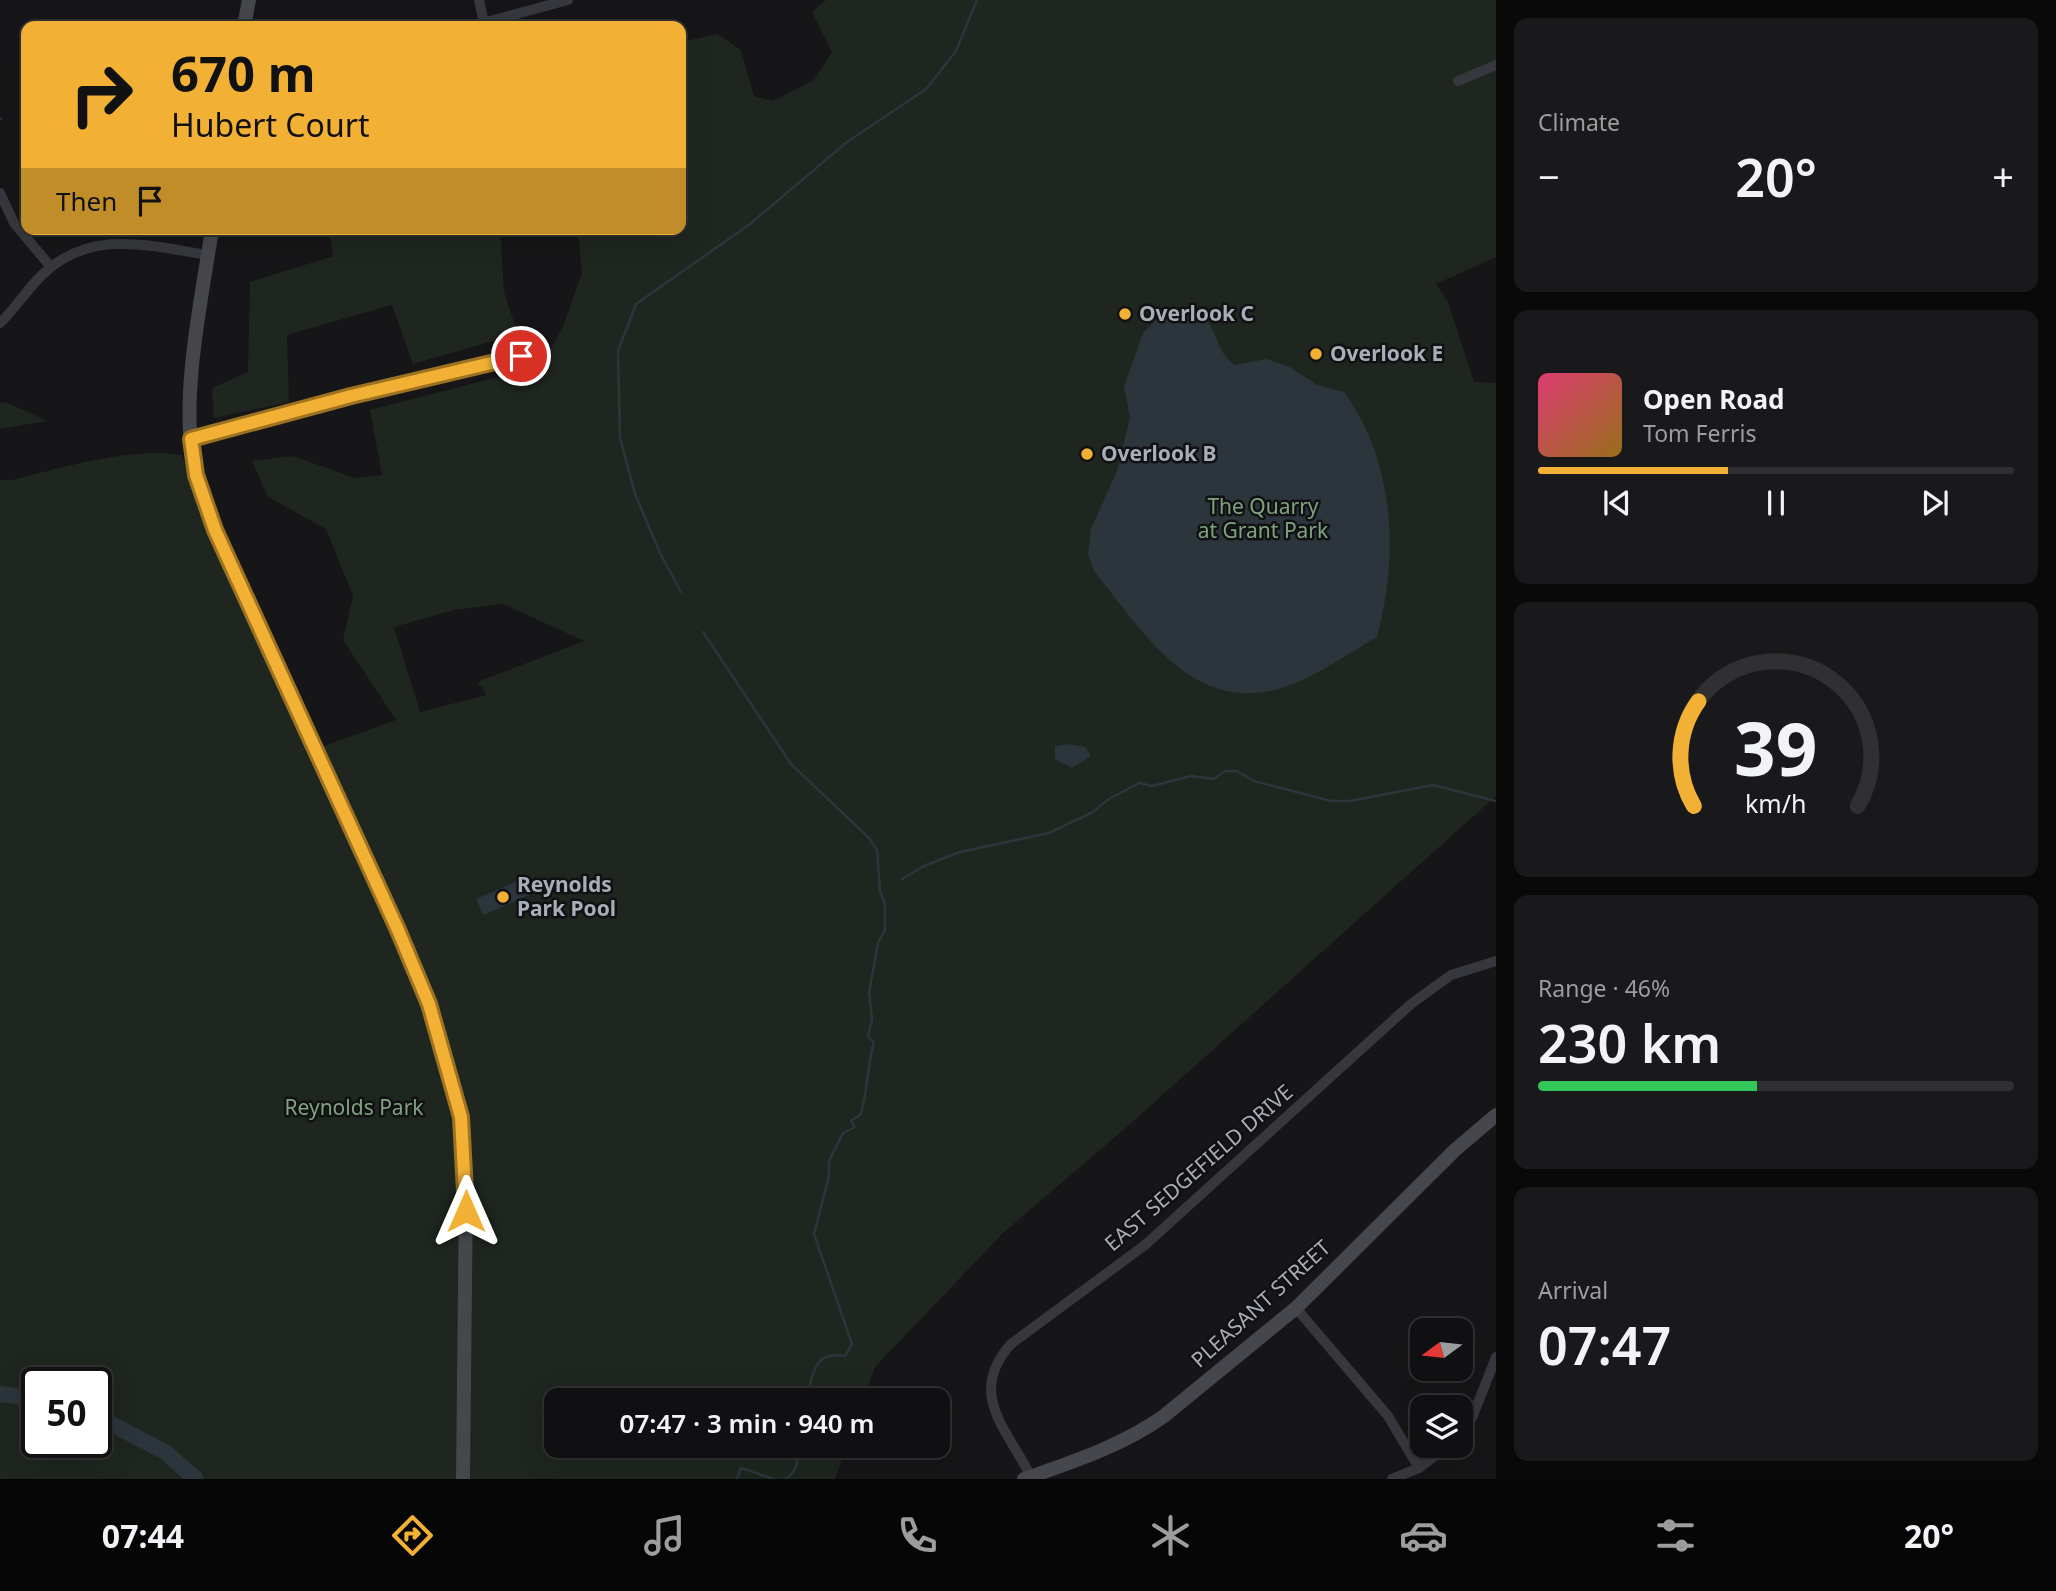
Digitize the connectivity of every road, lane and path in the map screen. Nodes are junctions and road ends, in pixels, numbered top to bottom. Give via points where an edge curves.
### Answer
1 (249, 0) edge
2 (479, 0) edge
3 (568, 0) edge
4 (245, 21) edge
5 (484, 21) edge
6 (491, 21) edge
7 (1496, 65) edge
8 (1458, 80) dead end
9 (0, 193) edge
10 (21, 231) edge
11 (24, 235) edge
12 (211, 235) edge
13 (208, 255) junction
14 (51, 267) junction
15 (0, 323) edge
16 (540, 352) dead end
17 (191, 439) junction
18 (1496, 961) edge
19 (1496, 1115) edge
20 (1296, 1308) junction
21 (1496, 1357) edge
22 (1473, 1415) edge
23 (1432, 1458) edge
24 (1419, 1468) junction
25 (1029, 1478) edge
26 (463, 1479) edge
27 (1391, 1479) edge

1 - 4 main road
2 - 5 street
3 - 6 street
7 - 8 street
9 - 10 street
11 - 14 street
12 - 13 main road
13 - 14 street via 107,242
13 - 17 main road via 195,353
14 - 15 street
16 - 17 street
17 - 26 main road via 196,475 215,530 412,962 456,1092 466,1177
18 - 25 street, EAST SEDGEFIELD DRIVE via 1451,975 1411,1004 1145,1245 1011,1344 997,1362 991,1400
19 - 20 main road, PLEASANT STREET
20 - 24 street via 1388,1416
20 - 25 main road, PLEASANT STREET via 1141,1433
21 - 22 street
23 - 24 street
24 - 27 street

